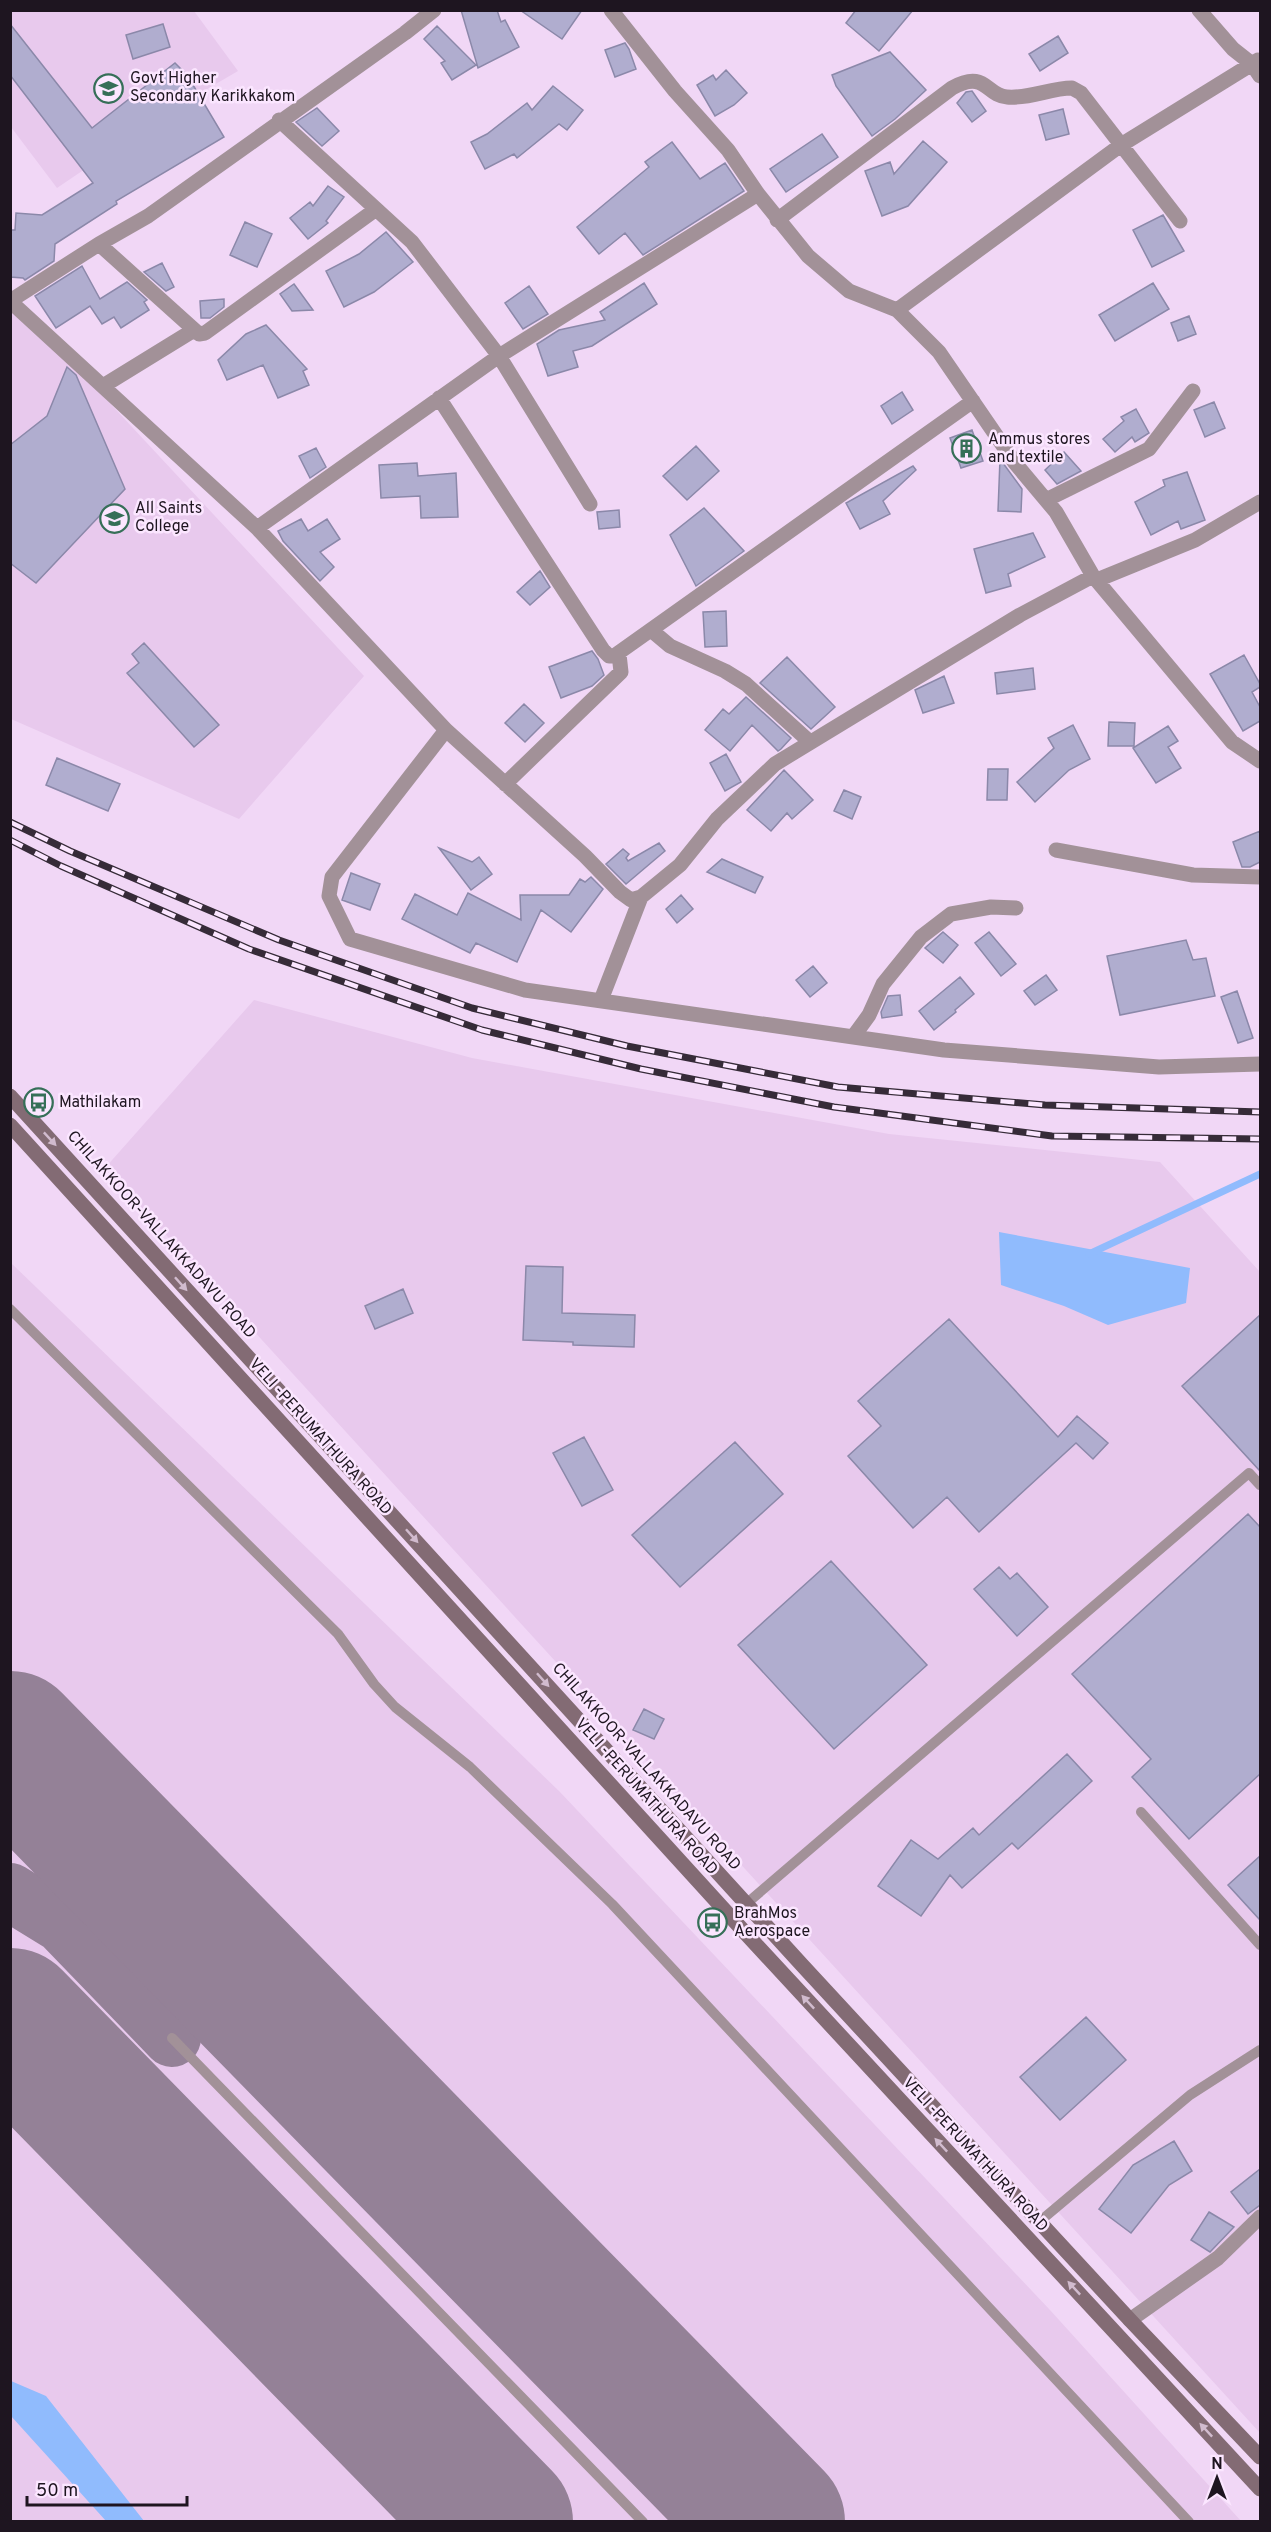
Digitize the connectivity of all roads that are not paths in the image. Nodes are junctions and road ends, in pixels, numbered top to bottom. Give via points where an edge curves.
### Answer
1 (434, 10) edge
2 (611, 10) edge
3 (1199, 10) edge
4 (1258, 66) edge
5 (279, 120) junction
6 (1121, 145) junction
7 (758, 194) junction
8 (375, 210) junction
9 (777, 220) junction
10 (1180, 221) dead end
11 (99, 244) junction
12 (11, 301) edge
13 (897, 310) junction
14 (194, 330) junction
15 (499, 356) junction
16 (103, 386) junction
17 (1193, 391) dead end
18 (439, 398) junction
19 (973, 400) junction
20 (1046, 501) junction
21 (1260, 502) edge
22 (590, 504) dead end
23 (257, 528) junction
24 (1095, 578) junction
25 (651, 630) junction
26 (619, 654) junction
27 (446, 730) junction
28 (810, 742) junction
29 (1260, 760) edge
30 (505, 784) junction
31 (1056, 850) dead end
32 (1260, 878) edge
33 (641, 897) junction
34 (1016, 908) dead end
35 (601, 1000) junction
36 (853, 1037) junction
37 (1260, 1064) edge
38 (10, 1096) edge
39 (10, 1125) edge
40 (10, 1309) edge
41 (1260, 1485) edge
42 (1141, 1812) dead end
43 (746, 1904) junction
44 (1260, 1945) edge
45 (172, 2038) dead end
46 (1260, 2050) edge
47 (1260, 2217) edge
48 (1039, 2222) junction
49 (1130, 2320) junction
50 (1260, 2457) edge
51 (1260, 2489) edge
52 (643, 2522) edge
53 (1189, 2522) edge

1 - 5 street
2 - 7 street via 728,150
3 - 4 street via 1233,49
4 - 6 street
5 - 8 street
5 - 11 street via 148,216
6 - 9 street via 1081,93 1072,88 1004,97 984,83 963,82
6 - 10 street
6 - 13 street
7 - 9 street
7 - 15 street
8 - 14 street via 205,333
8 - 15 street via 412,242
9 - 13 street via 808,256 849,291
11 - 12 street
11 - 14 street
12 - 16 street
13 - 19 street via 939,352
14 - 16 street
15 - 18 street
15 - 22 street
16 - 23 street
17 - 20 street via 1149,448
18 - 23 street
18 - 26 street via 603,650 609,656
19 - 20 street
19 - 25 street
20 - 24 street
21 - 24 street via 1195,540
23 - 27 street
24 - 28 street via 1020,615
24 - 29 street via 1232,742
25 - 26 street
25 - 28 street via 670,646 746,684
26 - 30 street via 621,672
27 - 30 street
27 - 35 street via 332,877 329,896 350,939 525,990
28 - 33 street via 775,764 717,819 680,865
30 - 33 street via 620,892 631,900
31 - 32 street via 1193,875
33 - 35 street
34 - 36 street via 991,907 951,914 943,920 921,938 883,984 869,1015
35 - 36 street
36 - 37 street via 944,1050 1159,1067
38 -> 43 main road, CHILAKKOOR-VALLAKKADAVU ROAD
51 -> 39 main road, VELI -PERUMATHURA ROAD via 749,1937
40 - 53 lane via 338,1634 395,1707 470,1767 612,1904
41 - 43 lane via 1249,1473
42 - 44 lane
43 - 48 main road, CHILAKKOOR-VALLAKKADAVU ROAD
45 - 52 lane
46 - 48 lane via 1191,2095
47 - 49 street via 1218,2258
48 - 49 main road, CHILAKKOOR-VALLAKKADAVU ROAD
49 - 50 main road, CHILAKKOOR-VALLAKKADAVU ROAD

